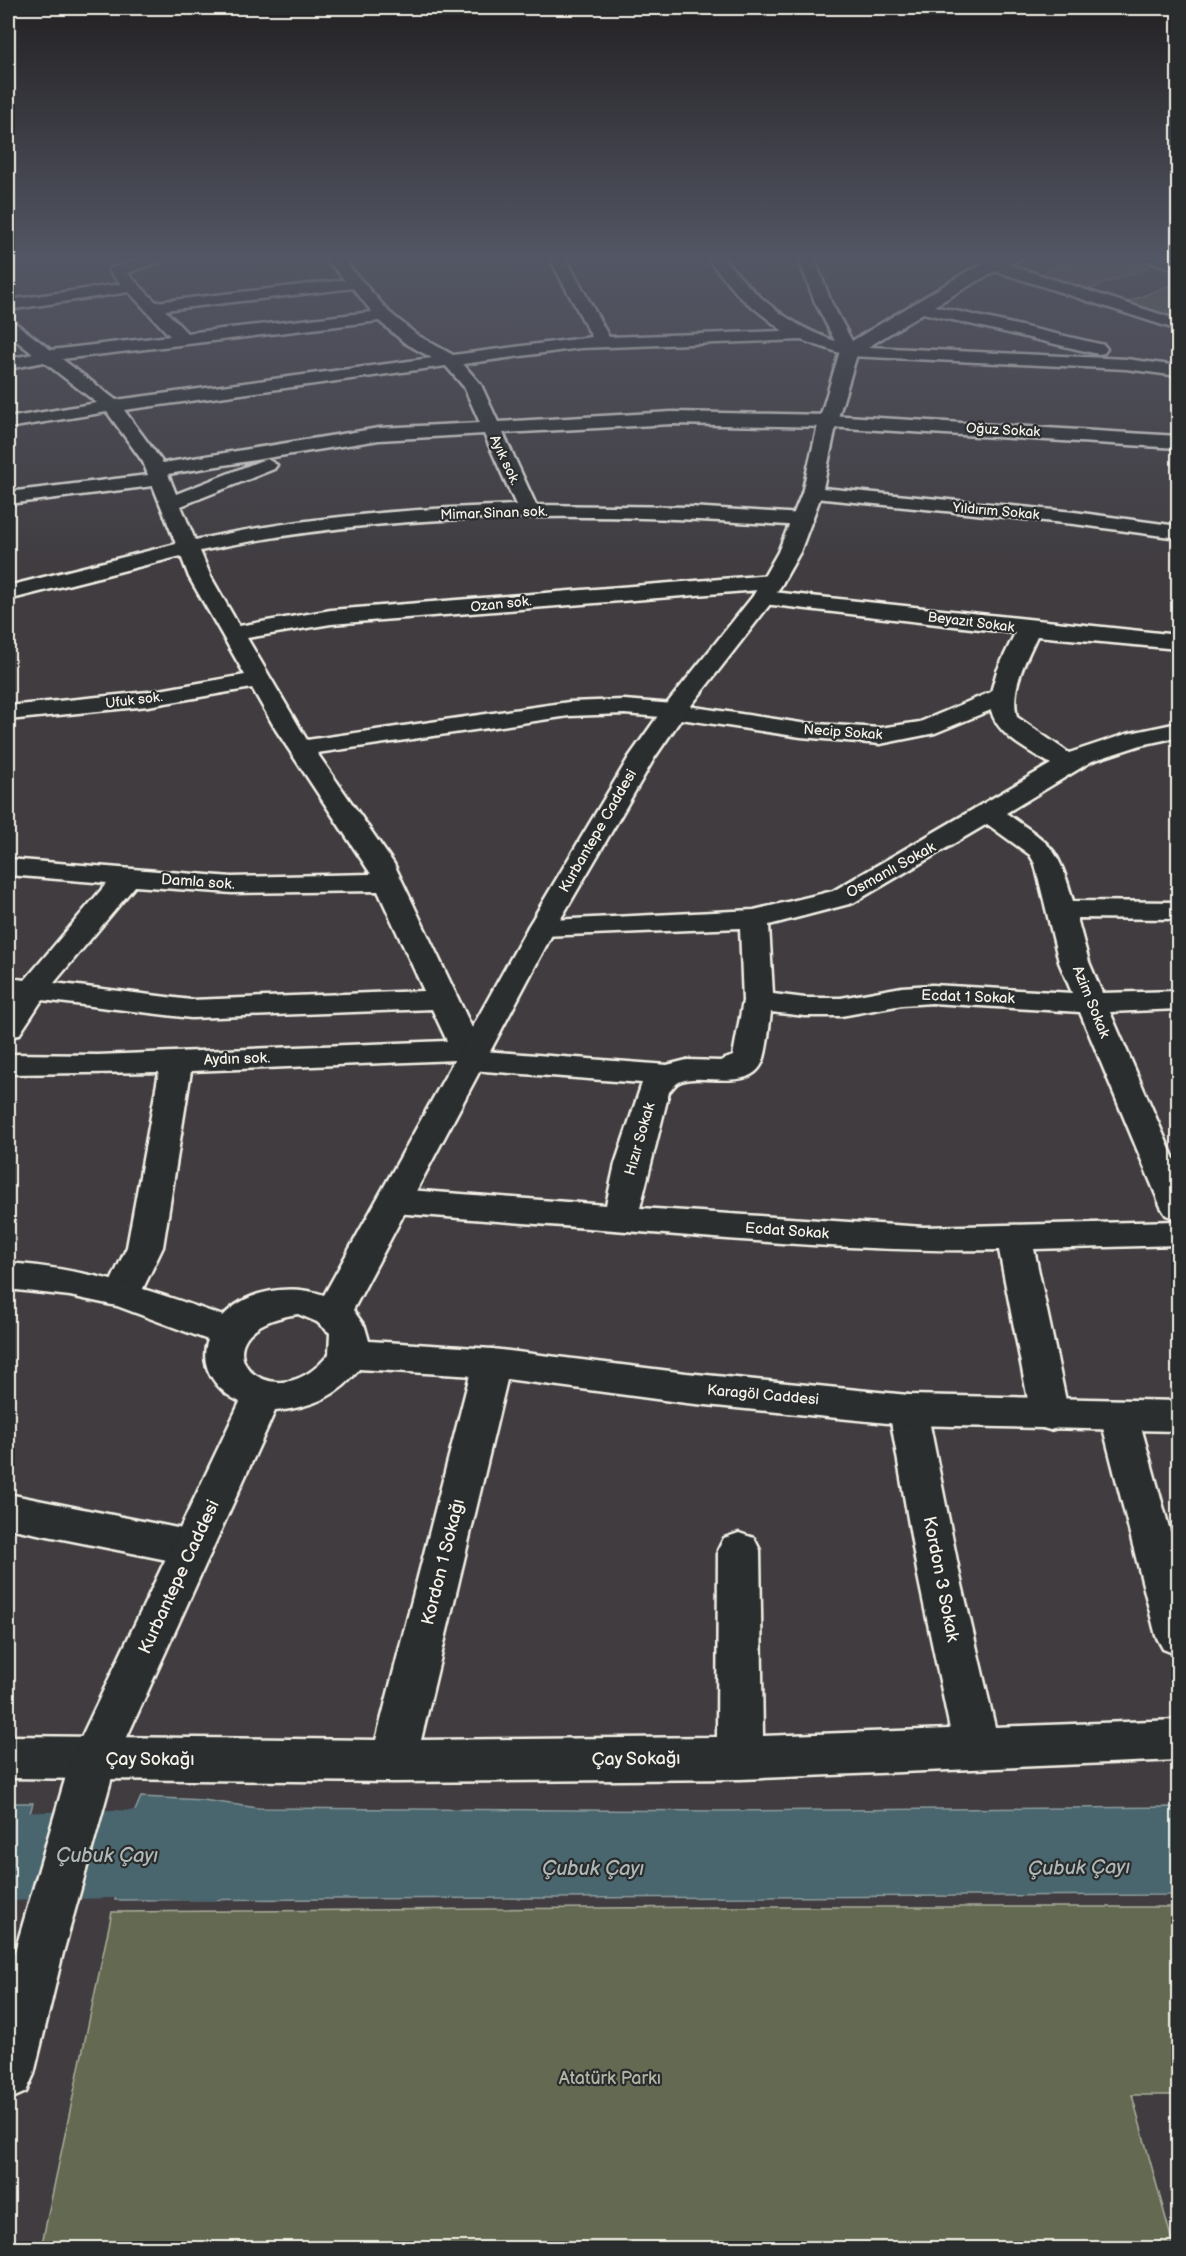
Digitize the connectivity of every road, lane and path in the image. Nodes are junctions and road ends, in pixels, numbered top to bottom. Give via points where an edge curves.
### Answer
1 (56, 362) edge
2 (441, 362) edge
3 (452, 362) edge
4 (846, 362) edge
5 (1082, 362) edge
6 (1145, 362) edge
7 (1166, 362) edge
8 (1159, 366) junction
9 (1179, 371) edge
10 (112, 406) junction
11 (828, 421) junction
12 (8, 423) edge
13 (491, 429) junction
14 (1179, 441) edge
15 (316, 445) junction
16 (158, 475) junction
17 (812, 493) junction
18 (8, 498) edge
19 (170, 503) junction
20 (529, 512) junction
21 (803, 520) junction
22 (1179, 532) edge
23 (188, 548) junction
24 (767, 590) junction
25 (8, 593) edge
26 (1029, 628) junction
27 (232, 634) junction
28 (1179, 642) edge
29 (259, 680) junction
30 (1005, 695) junction
31 (674, 711) junction
32 (9, 719) edge
33 (1176, 734) edge
34 (301, 748) junction
35 (1068, 764) junction
36 (989, 813) junction
37 (8, 867) edge
38 (127, 877) junction
39 (388, 882) junction
40 (1062, 909) junction
41 (1179, 910) edge
42 (754, 919) junction
43 (542, 927) junction
44 (20, 988) edge
45 (443, 999) junction
46 (1179, 1000) edge
47 (758, 1001) junction
48 (1090, 1003) junction
49 (8, 1028) edge
50 (468, 1055) junction
51 (177, 1062) junction
52 (8, 1064) edge
53 (667, 1075) junction
54 (395, 1201) junction
55 (1179, 1207) edge
56 (620, 1218) junction
57 (1179, 1233) edge
58 (1014, 1239) junction
59 (8, 1276) edge
60 (123, 1294) junction
61 (333, 1312) junction
62 (230, 1333) junction
63 (348, 1354) junction
64 (492, 1363) junction
65 (263, 1394) junction
66 (908, 1410) junction
67 (1050, 1415) junction
68 (1119, 1416) junction
69 (1179, 1416) edge
70 (8, 1511) edge
71 (192, 1548) junction
72 (739, 1550) dead end
73 (1179, 1636) edge
74 (1179, 1740) edge
75 (977, 1748) junction
76 (8, 1757) edge
77 (740, 1758) junction
78 (94, 1759) junction
79 (393, 1761) junction
80 (8, 2074) edge

1 - 10 street
2 - 10 street
3 - 13 street, Ayık sok. via 472,385
4 - 11 street, Kurbantepe Caddesi
5 - 8 street
6 - 8 street
7 - 8 street
8 - 9 street
10 - 12 street
10 - 16 street
11 - 13 street, Oğuz Sokak via 672,418
11 - 14 street, Oğuz Sokak
11 - 17 street, Kurbantepe Caddesi
13 - 15 street, Oğuz Sokak via 379,434
13 - 20 street, Ayık sok.
15 - 16 street
15 - 19 street
16 - 18 street
16 - 19 street
17 - 21 street, Kurbantepe Caddesi
17 - 22 street, Yıldırım Sokak
19 - 23 street
20 - 21 street, Mimar Sinan sok. via 708,512
20 - 23 street, Mimar Sinan sok. via 345,522
21 - 24 street, Kurbantepe Caddesi
23 - 25 street, Mimar Sinan sok.
23 - 27 street
24 - 26 street, Beyazıt Sokak
24 - 27 street, Ozan sok. via 331,617
24 - 31 street, Kurbantepe Caddesi
26 - 28 street, Beyazıt Sokak
26 - 30 street via 1010,671
27 - 29 street
29 - 32 street, Ufuk sok.
29 - 34 street
30 - 31 street, Necip Sokak via 926,728 880,736 801,730
30 - 35 street via 1005,718
31 - 34 street, Necip Sokak via 624,707 569,709
31 - 43 street, Kurbantepe Caddesi via 642,757
33 - 35 street, Osmanlı Sokak via 1135,738
34 - 39 street via 380,864
35 - 36 street, Osmanlı Sokak
36 - 40 street, Azim Sokak via 1040,850 1049,864
36 - 42 street, Osmanlı Sokak via 843,897
37 - 38 street, Damla sok.
38 - 39 street, Damla sok. via 232,885
38 - 44 street
39 - 45 street
40 - 41 street
40 - 48 street, Azim Sokak via 1074,962
42 - 43 street, Osmanlı Sokak
42 - 47 street
43 - 50 street, Kurbantepe Caddesi
44 - 45 street via 192,1009
44 - 49 street
45 - 50 street
46 - 48 street, Ecdat 1 Sokak
47 - 48 street, Ecdat 1 Sokak via 841,1007 932,994
47 - 53 street via 748,1060 738,1068 687,1070
48 - 55 street, Azim Sokak
50 - 51 street, Aydın sok.
50 - 53 street, Aydın sok.
50 - 54 street, Kurbantepe Caddesi
51 - 52 street, Aydın sok.
51 - 60 street via 145,1247
53 - 56 street, Hızır Sokak via 654,1089
54 - 56 street, Ecdat Sokak
54 - 61 street, Kurbantepe Caddesi
56 - 58 street, Ecdat Sokak via 846,1235
57 - 58 street, Ecdat Sokak
58 - 67 street
59 - 60 street
60 - 62 street
61 - 62 street via 298,1301 278,1303 242,1319
61 - 63 street via 345,1324 350,1339
62 - 65 street via 223,1348 224,1363 231,1377 245,1388
63 - 64 street, Karagöl Caddesi
63 - 65 street via 339,1370 306,1392 285,1396
64 - 66 street, Karagöl Caddesi via 686,1388
64 - 79 street, Kordon 1 Sokağı
65 - 71 street, Kurbantepe Caddesi
66 - 67 street, Karagöl Caddesi
66 - 75 street, Kordon 3 Sokak
67 - 68 street, Karagöl Caddesi
68 - 69 street, Karagöl Caddesi
68 - 73 street
70 - 71 street
71 - 78 street, Kurbantepe Caddesi
72 - 77 street
74 - 75 street, Çay Sokağı
75 - 77 street, Çay Sokağı
76 - 78 street, Çay Sokağı
77 - 79 street, Çay Sokağı
78 - 79 street, Çay Sokağı
78 - 80 street, Kurbantepe Caddesi

